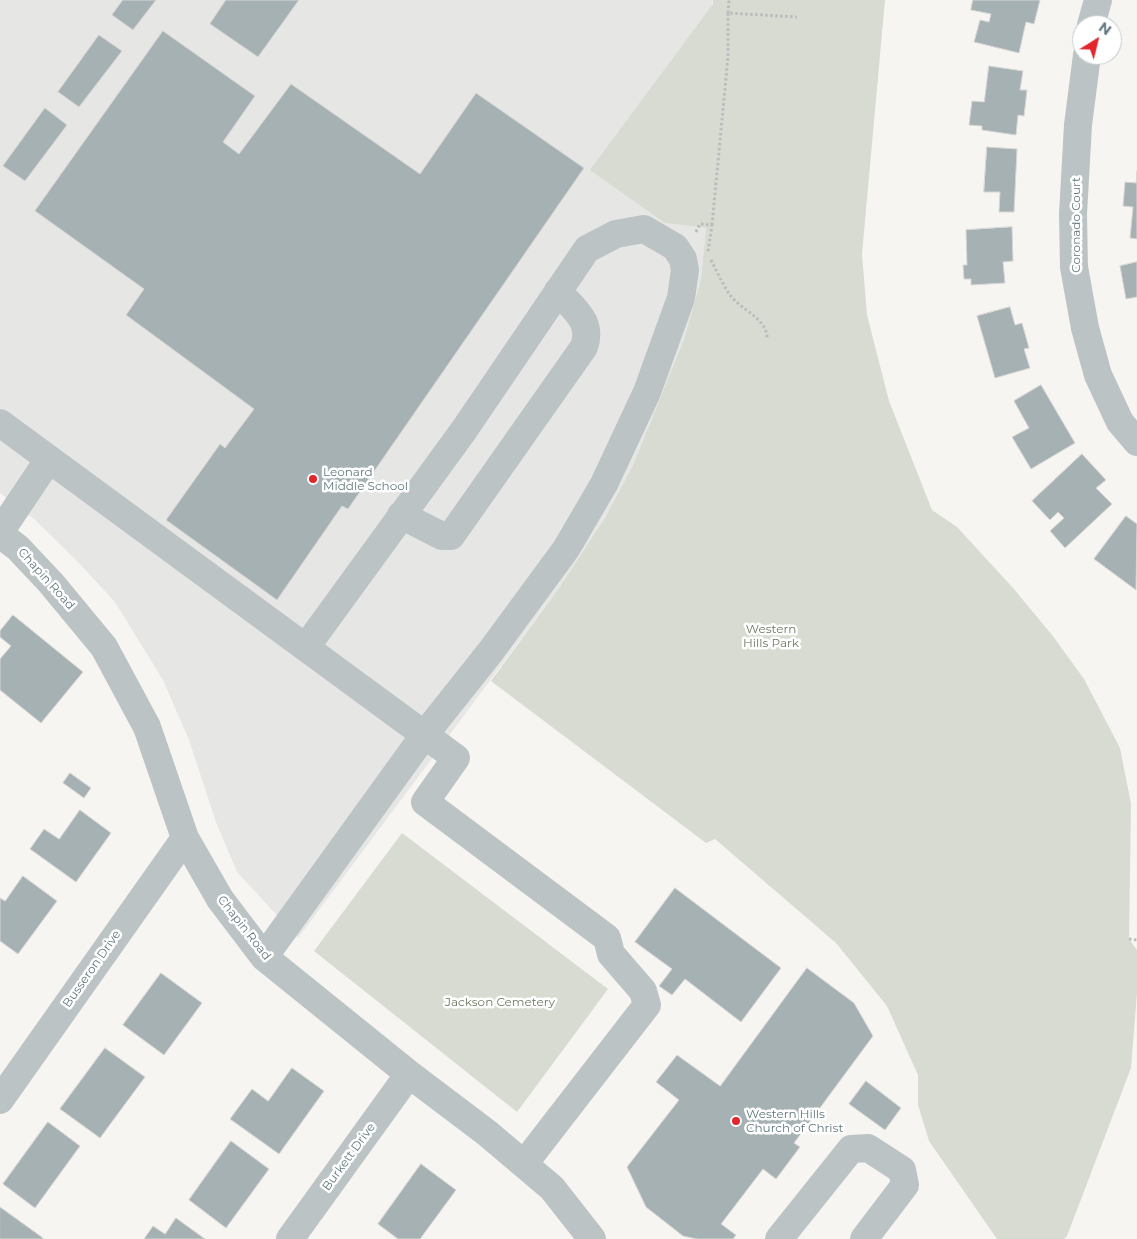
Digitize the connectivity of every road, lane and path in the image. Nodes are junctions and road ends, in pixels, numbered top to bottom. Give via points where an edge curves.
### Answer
1 (729, 0) edge
2 (1098, 0) edge
3 (728, 13) junction
4 (1094, 15) edge
5 (797, 17) dead end
6 (1086, 65) edge
7 (712, 225) junction
8 (683, 259) junction
9 (558, 291) junction
10 (767, 339) dead end
11 (0, 423) edge
12 (1137, 442) edge
13 (49, 459) junction
14 (401, 515) junction
15 (0, 533) edge
16 (306, 648) junction
17 (425, 734) junction
18 (185, 838) junction
19 (1129, 939) dead end
20 (1137, 940) edge
21 (264, 957) junction
22 (408, 1074) junction
23 (0, 1100) edge
24 (524, 1164) junction
25 (290, 1239) edge
26 (592, 1239) edge
27 (779, 1239) edge
28 (864, 1239) edge

1 - 3 path
2 - 4 street
3 - 5 path
3 - 7 path via 728,57
6 - 12 street, Coronado Court via 1078,125 1074,267 1098,375 1120,422
7 - 8 path via 700,224
7 - 10 path via 708,253 716,271 736,303 763,325
8 - 9 street via 675,247 644,229 616,234 587,249
8 - 17 street via 685,270 681,298 647,392 604,484 566,549
9 - 14 street via 464,430
9 - 14 street via 586,323 588,336 584,347 540,410 450,536 442,536
11 - 13 street
13 - 15 street
13 - 16 street
14 - 16 street
15 - 18 street, Chapin Road via 51,583 104,648 147,727
16 - 17 street
17 - 21 street
17 - 24 street via 456,758 425,802 607,938 611,954 643,991 647,1005
18 - 21 street, Chapin Road via 220,899
18 - 23 street, Busseron Drive
19 - 20 path
21 - 22 street, Chapin Road
22 - 24 street, Chapin Road
22 - 25 street, Burkett Drive
24 - 26 street, Chapin Road via 558,1195
27 - 28 street via 851,1149 868,1148 902,1170 905,1186

